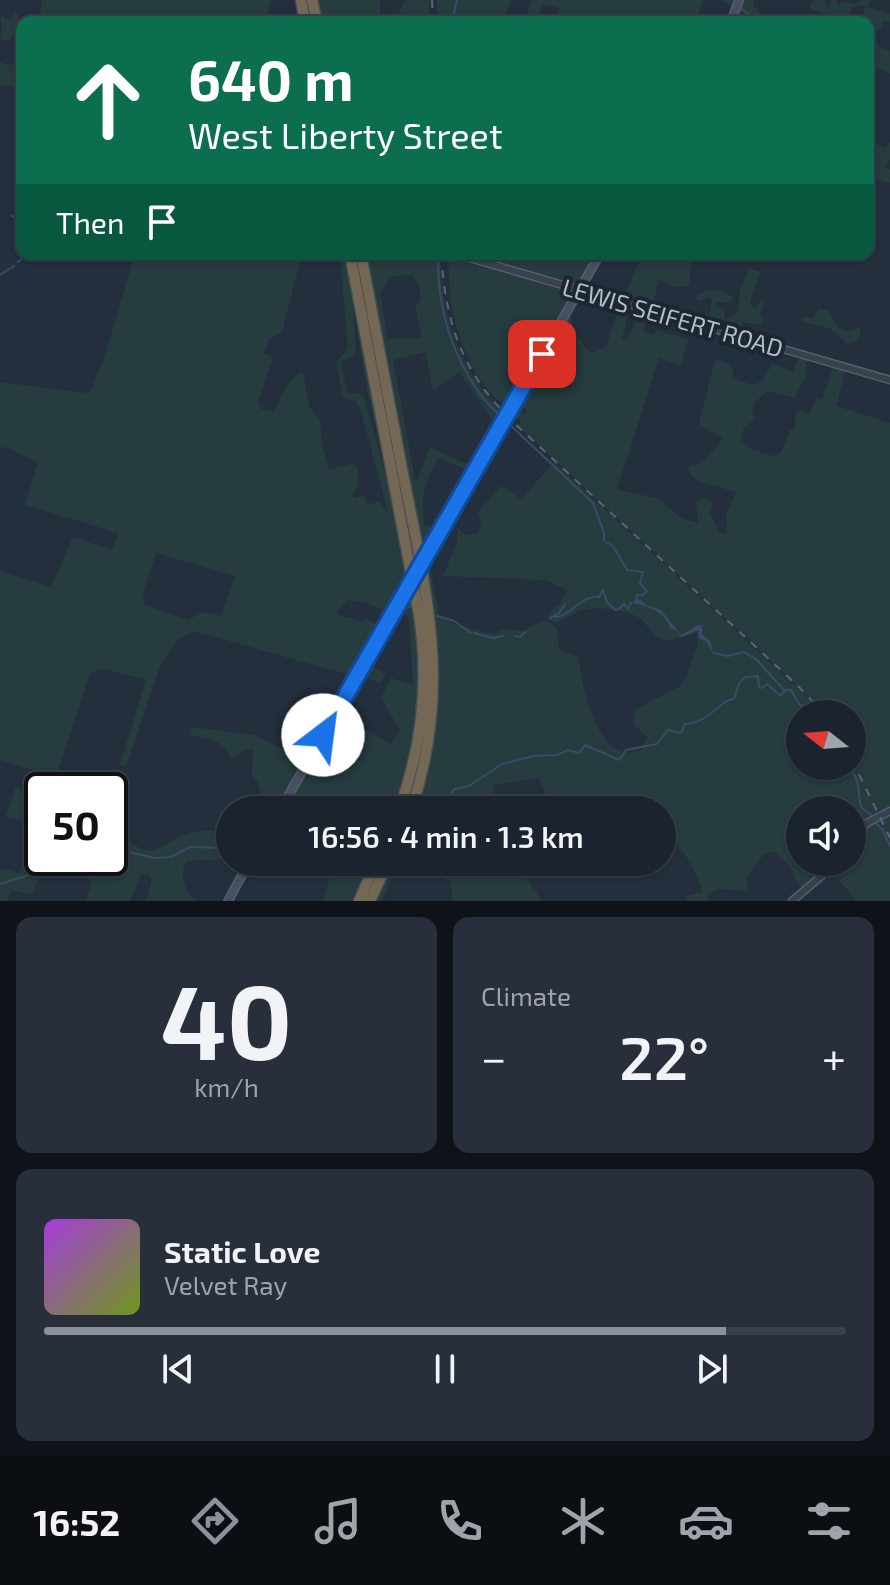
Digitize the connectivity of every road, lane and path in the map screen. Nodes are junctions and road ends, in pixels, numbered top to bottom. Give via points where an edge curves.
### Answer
1 (351, 260) edge
2 (362, 260) edge
3 (476, 260) edge
4 (596, 260) edge
5 (579, 290) junction
6 (890, 380) edge
7 (288, 796) edge
8 (404, 796) edge
9 (415, 796) edge
10 (890, 811) edge
11 (866, 824) edge
12 (241, 876) edge
13 (370, 876) edge
14 (382, 876) edge
15 (821, 876) edge
16 (228, 901) edge
17 (359, 901) edge
18 (370, 901) edge
19 (792, 901) edge

1 - 8 highway via 423,645 420,730
2 - 9 highway via 433,642 432,720
3 - 5 street, LEWIS SEIFERT ROAD
4 - 5 main road
5 - 6 street, LEWIS SEIFERT ROAD
5 - 7 main road, bridge
10 - 11 street
12 - 16 main road
13 - 17 highway
14 - 18 highway
15 - 19 street

